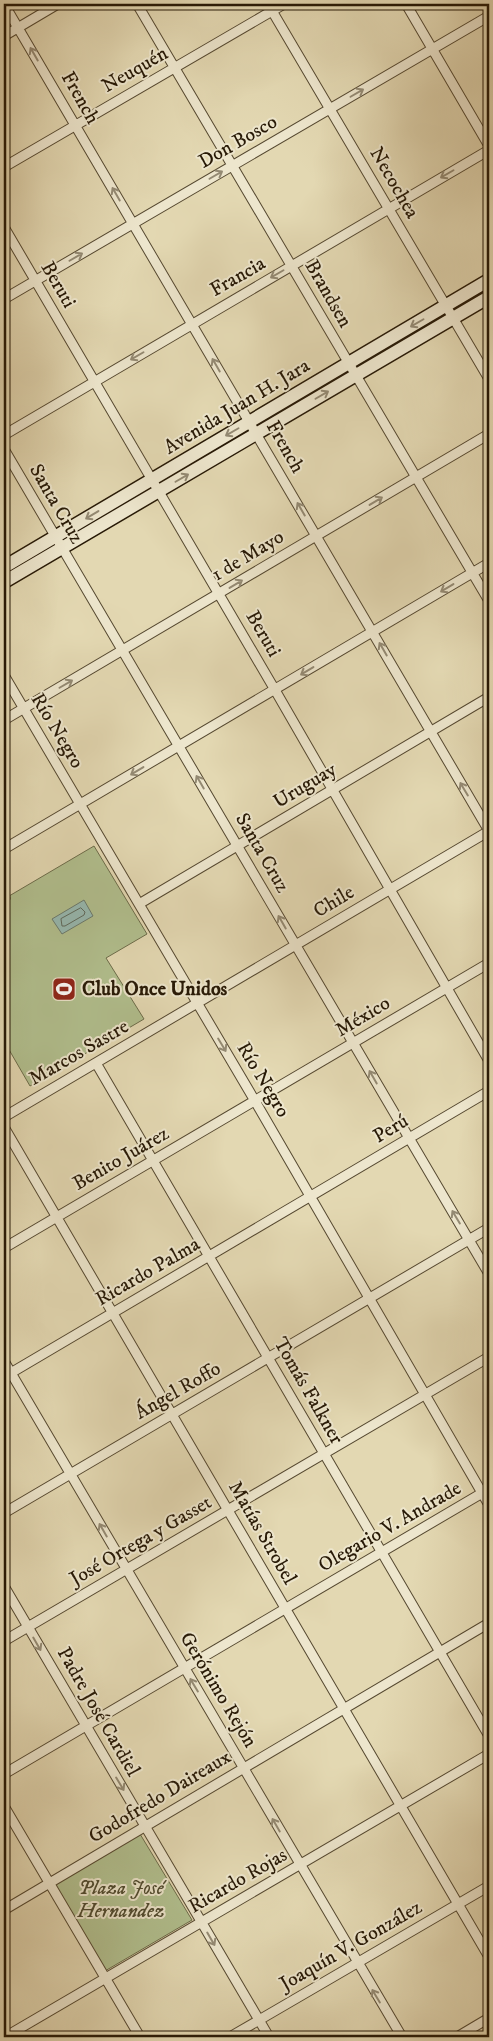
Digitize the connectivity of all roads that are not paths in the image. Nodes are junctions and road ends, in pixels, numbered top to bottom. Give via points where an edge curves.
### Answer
1 (4, 4) edge
2 (58, 4) edge
3 (137, 4) edge
4 (284, 4) edge
5 (406, 4) edge
6 (270, 7) edge
7 (489, 16) edge
8 (18, 27) junction
9 (4, 36) edge
10 (432, 49) junction
11 (175, 68) junction
12 (330, 109) junction
13 (76, 125) junction
14 (489, 148) edge
15 (232, 166) junction
16 (4, 167) edge
17 (389, 209) junction
18 (133, 223) junction
19 (4, 227) edge
20 (291, 266) junction
21 (35, 280) junction
22 (489, 280) edge
23 (489, 297) edge
24 (4, 299) edge
25 (446, 306) junction
26 (453, 318) junction
27 (192, 324) junction
28 (349, 363) junction
29 (356, 375) junction
30 (489, 379) edge
31 (94, 381) junction
32 (250, 422) junction
33 (256, 433) junction
34 (489, 434) edge
35 (4, 435) edge
36 (4, 449) edge
37 (417, 477) junction
38 (152, 479) junction
39 (159, 491) junction
40 (55, 536) junction
41 (316, 536) junction
42 (62, 548) junction
43 (489, 563) edge
44 (4, 566) edge
45 (473, 573) junction
46 (4, 582) edge
47 (219, 594) junction
48 (489, 601) edge
49 (373, 632) junction
50 (122, 651) junction
51 (4, 675) edge
52 (275, 690) junction
53 (489, 697) edge
54 (24, 709) junction
55 (4, 720) edge
56 (430, 732) junction
57 (179, 747) junction
58 (333, 790) junction
59 (80, 805) junction
60 (489, 831) edge
61 (237, 846) junction
62 (4, 849) edge
63 (391, 890) junction
64 (139, 904) junction
65 (296, 946) junction
66 (489, 963) edge
67 (447, 988) junction
68 (197, 1004) junction
69 (353, 1043) junction
70 (489, 1061) edge
71 (96, 1063) junction
72 (489, 1091) edge
73 (255, 1101) junction
74 (4, 1117) edge
75 (4, 1127) edge
76 (409, 1138) junction
77 (153, 1161) junction
78 (311, 1197) junction
79 (56, 1217) junction
80 (489, 1228) edge
81 (469, 1240) junction
82 (4, 1248) edge
83 (209, 1256) junction
84 (489, 1274) edge
85 (370, 1299) junction
86 (113, 1313) junction
87 (489, 1357) edge
88 (268, 1358) junction
89 (4, 1361) edge
90 (7, 1375) edge
91 (426, 1396) junction
92 (172, 1415) junction
93 (324, 1454) junction
94 (70, 1474) junction
95 (486, 1491) edge
96 (489, 1505) edge
97 (228, 1510) junction
98 (4, 1513) edge
99 (382, 1552) junction
100 (126, 1569) junction
101 (4, 1586) edge
102 (286, 1609) junction
103 (489, 1623) edge
104 (28, 1627) junction
105 (4, 1641) edge
106 (441, 1652) junction
107 (184, 1668) junction
108 (344, 1708) junction
109 (86, 1726) junction
110 (489, 1736) edge
111 (489, 1754) edge
112 (243, 1768) junction
113 (4, 1774) edge
114 (4, 1806) edge
115 (401, 1806) junction
116 (145, 1826) junction
117 (300, 1865) junction
118 (49, 1883) junction
119 (489, 1886) edge
120 (458, 1904) junction
121 (4, 1910) edge
122 (201, 1923) junction
123 (489, 1956) edge
124 (357, 1963) junction
125 (106, 1979) junction
126 (489, 2018) edge
127 (259, 2020) junction
128 (4, 2034) edge
129 (6, 2037) edge
130 (140, 2037) edge
131 (230, 2037) edge
132 (268, 2037) edge
133 (402, 2037) edge
134 (457, 2037) edge

1 - 8 street, French
2 - 8 street
3 - 11 street, Brandsen
4 - 6 street, Neuquén
5 - 10 street
6 - 11 street, Neuquén
6 - 12 street, Necochea
7 - 10 street, Don Bosco
8 - 9 street
13 -> 8 street, French
12 -> 10 street, Don Bosco
10 - 14 street
11 - 13 street, Neuquén
11 - 15 street, Brandsen
12 - 15 street, Don Bosco
12 - 17 street, Necochea
13 - 16 street, Neuquén
18 -> 13 street, French
14 -> 17 street, Francia
18 -> 15 street, Don Bosco
15 - 20 street, Brandsen
17 - 20 street, Francia
17 - 25 street, Necochea
21 -> 18 street, Don Bosco
18 - 27 street, French
19 - 21 street, Beruti
20 -> 27 street, Francia
20 - 28 street, Brandsen
21 - 24 street, Don Bosco
21 - 31 street, Beruti
22 - 25 main road, Avenida Juan H. Jara
23 - 26 main road, Avenida Juan H. Jara
25 - 26 street, Necochea
25 -> 28 main road, Avenida Juan H. Jara
26 - 29 main road, Avenida Juan H. Jara
26 - 30 street, Necochea
27 -> 31 street, Francia
32 -> 27 street, French
28 - 29 street, Brandsen
28 - 32 main road, Avenida Juan H. Jara
33 -> 29 main road, Avenida Juan H. Jara
29 - 37 street, Brandsen
31 - 35 street, Francia
31 - 38 street, Beruti
32 - 33 street, French
32 -> 38 main road, Avenida Juan H. Jara
39 -> 33 main road, Avenida Juan H. Jara
41 -> 33 street, French
34 - 37 street, 1 de Mayo
36 - 40 street, Santa Cruz
41 -> 37 street, 1 de Mayo
37 - 45 street, Brandsen
38 - 39 street, Beruti
38 -> 40 main road, Avenida Juan H. Jara
39 - 42 main road, Avenida Juan H. Jara
39 - 47 street, Beruti
40 - 42 street, Santa Cruz
40 - 44 main road, Avenida Juan H. Jara
47 -> 41 street, 1 de Mayo
41 - 49 street, French
42 - 46 main road, Avenida Juan H. Jara
42 - 50 street, Santa Cruz
43 - 45 street
45 - 48 street, Brandsen
45 -> 49 street
47 - 50 street, 1 de Mayo
47 - 52 street, Beruti
49 -> 52 street
56 -> 49 street, French
54 -> 50 street, 1 de Mayo
50 - 57 street, Santa Cruz
51 - 54 street, Río Negro
52 - 57 street
52 - 58 street, Beruti
53 - 56 street, Uruguay
54 - 55 street, 1 de Mayo
54 - 59 street, Río Negro
56 - 58 street, Uruguay
60 -> 56 street, French
57 -> 59 street
61 -> 57 street, Santa Cruz
58 - 61 street, Uruguay
58 - 63 street, Beruti
59 - 62 street
59 - 64 street, Río Negro
60 - 63 street, Chile
61 - 64 street, Uruguay
65 -> 61 street, Santa Cruz
63 - 65 street, Chile
63 - 67 street, Beruti
64 - 68 street, Río Negro
65 - 68 street, Chile
65 - 69 street, Santa Cruz
66 - 67 street, México
67 - 69 street, México
67 - 70 street, Beruti
68 - 71 street, Marcos Sastre
68 -> 73 street, Río Negro
69 - 73 street, México
76 -> 69 street, Santa Cruz
71 - 74 street, Marcos Sastre
71 - 77 street, Tomás Falkner
72 - 76 street, Perú
73 - 77 street, Benito Juárez
73 - 78 street, Río Negro
75 - 79 street, Matías Strobel
76 - 78 street, Perú
81 -> 76 street, Santa Cruz
77 - 79 street, Benito Juárez
77 - 83 street, Tomás Falkner
78 - 83 street, Ricardo Palma
78 - 85 street, Río Negro
79 - 82 street, Benito Juárez
79 - 86 street, Matías Strobel
80 - 81 street, Ángel Roffo
81 - 84 street, Santa Cruz
81 - 85 street, Ángel Roffo
83 - 86 street, Ricardo Palma
83 - 88 street, Tomás Falkner
85 - 88 street, Ángel Roffo
85 - 91 street, Río Negro
86 - 90 street, Ricardo Palma
86 - 92 street, Matías Strobel
87 - 91 street, José Ortega y Gasset
88 - 92 street, Ángel Roffo
88 - 93 street, Tomás Falkner
89 - 90 street, Gerónimo Rejón
90 - 94 street, Gerónimo Rejón
91 - 93 street, José Ortega y Gasset
91 - 95 street, Río Negro
92 - 94 street, Ángel Roffo
92 - 97 street, Matías Strobel
93 - 97 street, José Ortega y Gasset
93 - 99 street, Tomás Falkner
94 - 98 street, Ángel Roffo
100 -> 94 street, Gerónimo Rejón
95 - 96 street, Río Negro
95 - 99 street, Olegario V. Andrade
97 - 100 street, José Ortega y Gasset
97 - 102 street, Matías Strobel
99 - 102 street, Olegario V. Andrade
99 - 106 street, Tomás Falkner
100 - 104 street, José Ortega y Gasset
100 - 107 street, Gerónimo Rejón
101 - 104 street, Padre José Cardiel
102 - 107 street, Olegario V. Andrade
102 - 108 street, Matías Strobel
103 - 106 street, Godofredo Daireaux
104 - 105 street, José Ortega y Gasset
104 -> 109 street, Padre José Cardiel
106 - 108 street, Godofredo Daireaux
106 - 110 street, Tomás Falkner
107 - 109 street, Olegario V. Andrade
112 -> 107 street, Gerónimo Rejón
108 - 112 street, Godofredo Daireaux
108 - 115 street, Matías Strobel
109 - 113 street, Olegario V. Andrade
109 -> 116 street, Padre José Cardiel
111 - 115 street, Ricardo Rojas
112 - 116 street, Godofredo Daireaux
117 -> 112 street, Gerónimo Rejón
114 - 118 street
115 - 117 street, Ricardo Rojas
115 - 120 street, Matías Strobel
116 - 118 street, Godofredo Daireaux
116 - 122 street, Padre José Cardiel
117 - 122 street, Ricardo Rojas
117 - 124 street, Gerónimo Rejón
118 - 121 street, Godofredo Daireaux
118 - 125 street
119 - 120 street, Joaquín V. González
120 - 123 street, Matías Strobel
120 - 124 street, Joaquín V. González
122 - 125 street, Ricardo Rojas
122 -> 127 street, Padre José Cardiel
124 - 127 street, Joaquín V. González
133 -> 124 street, Gerónimo Rejón
125 - 129 street, Ricardo Rojas
125 - 130 street
126 - 134 street
127 - 131 street, Joaquín V. González
127 - 132 street, Padre José Cardiel
128 - 129 street

